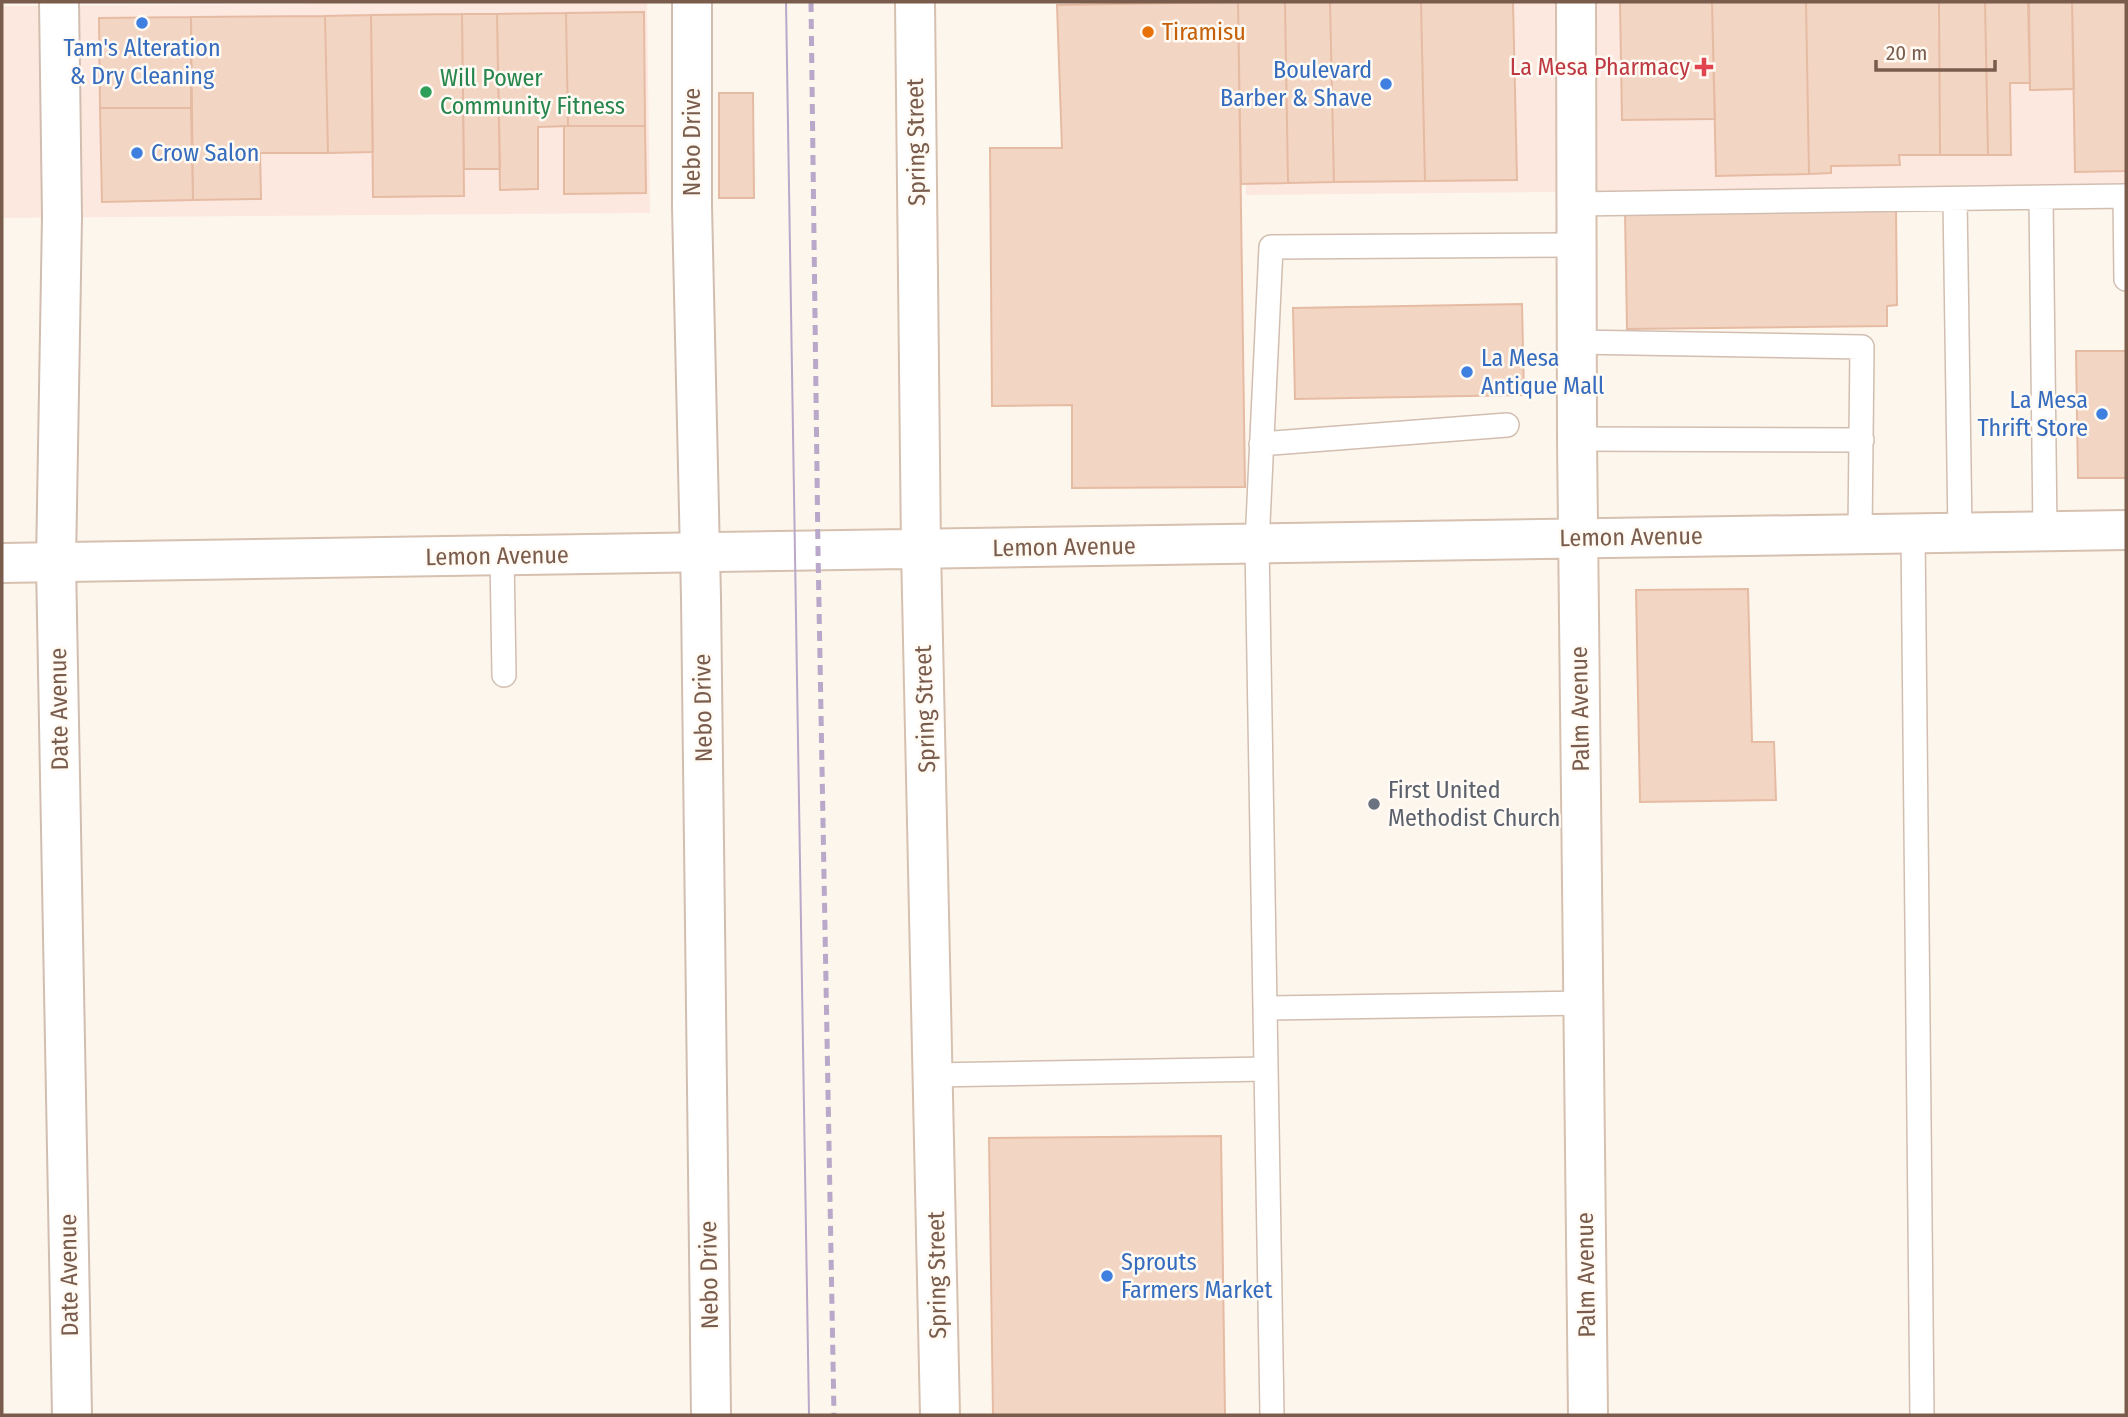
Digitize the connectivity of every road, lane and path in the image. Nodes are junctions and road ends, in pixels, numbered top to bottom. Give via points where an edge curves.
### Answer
1 (59, 2) edge
2 (692, 2) edge
3 (915, 2) edge
4 (1576, 2) edge
5 (2126, 196) edge
6 (2041, 198) junction
7 (1955, 199) junction
8 (1575, 204) junction
9 (1575, 245) junction
10 (2126, 279) edge
11 (1576, 342) junction
12 (1507, 425) dead end
13 (1577, 439) junction
14 (1862, 440) junction
15 (1261, 444) junction
16 (2126, 530) edge
17 (2045, 531) junction
18 (1913, 533) junction
19 (1960, 533) junction
20 (1860, 534) junction
21 (1577, 538) junction
22 (1257, 544) junction
23 (921, 549) junction
24 (699, 552) junction
25 (502, 556) junction
26 (56, 563) junction
27 (2, 564) edge
28 (504, 675) dead end
29 (1583, 1003) junction
30 (1265, 1008) junction
31 (1266, 1069) junction
32 (932, 1075) junction
33 (72, 1415) edge
34 (711, 1415) edge
35 (940, 1415) edge
36 (1272, 1415) edge
37 (1588, 1415) edge
38 (1922, 1415) edge

1 - 26 street, Date Avenue via 62,217
2 - 24 street, Nebo Drive
3 - 23 street, Spring Street
4 - 8 street, Palm Avenue
5 - 6 lane
5 - 10 lane
6 - 7 lane
6 - 17 lane
7 - 8 lane
7 - 19 lane
8 - 9 street, Palm Avenue
9 - 11 street, Palm Avenue
9 - 15 lane via 1271,247
11 - 13 street, Palm Avenue
11 - 14 lane via 1862,346
12 - 15 lane
13 - 14 lane
13 - 21 street, Palm Avenue
14 - 20 lane
15 - 22 lane
16 - 17 street, Lemon Avenue
17 - 19 street, Lemon Avenue
18 - 19 street, Lemon Avenue
18 - 20 street, Lemon Avenue
18 - 38 lane
20 - 21 street, Lemon Avenue
21 - 22 street, Lemon Avenue
21 - 29 street, Palm Avenue
22 - 23 street, Lemon Avenue
22 - 30 lane
23 - 24 street, Lemon Avenue
23 - 32 street, Spring Street
24 - 25 street, Lemon Avenue
24 - 34 street, Nebo Drive
25 - 26 street, Lemon Avenue
25 - 28 lane
26 - 27 street, Lemon Avenue
26 - 33 street, Date Avenue
29 - 30 lane
29 - 37 street, Palm Avenue
30 - 31 lane
31 - 32 lane
31 - 36 lane
32 - 35 street, Spring Street

